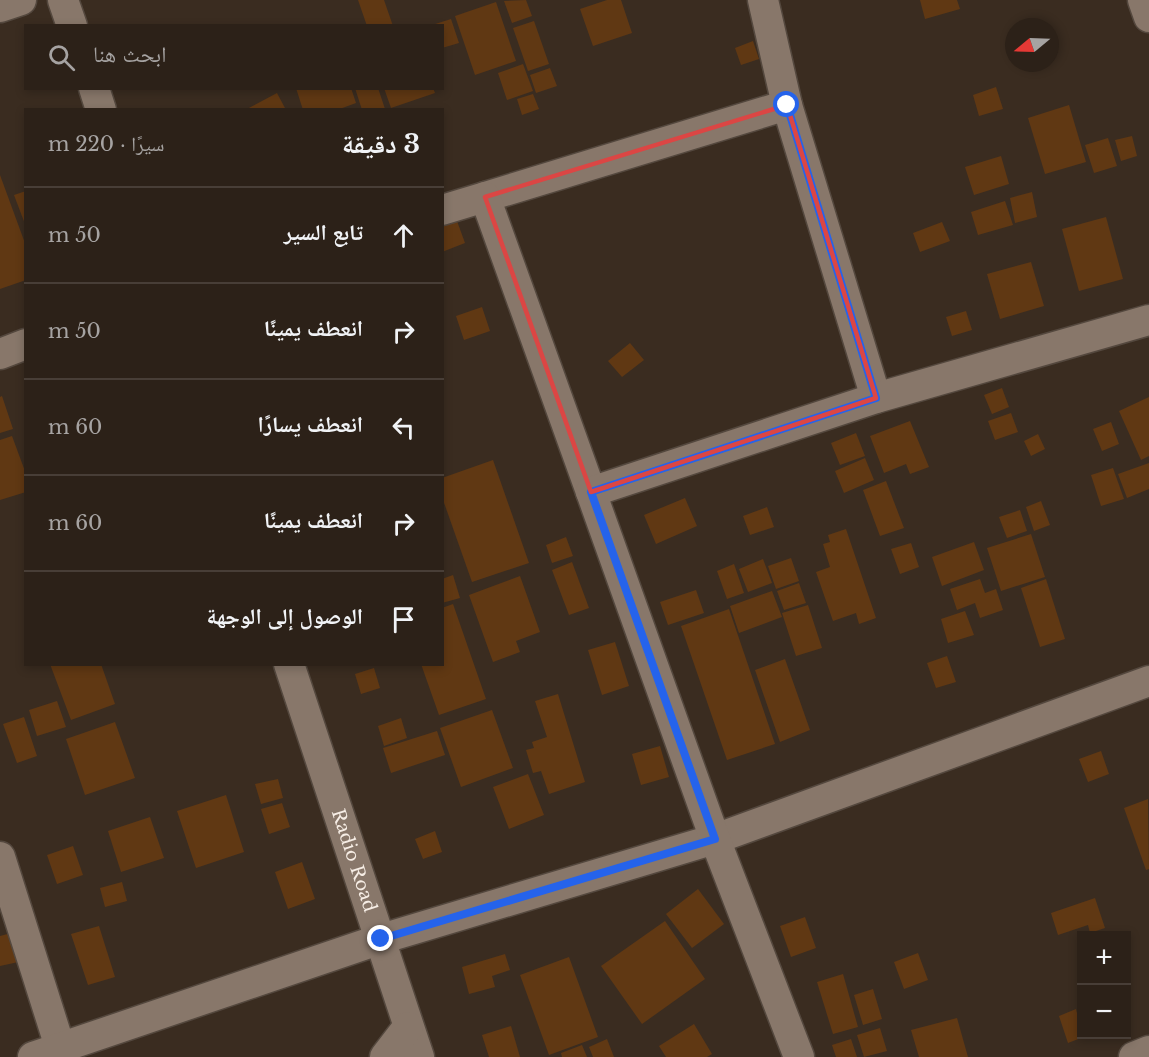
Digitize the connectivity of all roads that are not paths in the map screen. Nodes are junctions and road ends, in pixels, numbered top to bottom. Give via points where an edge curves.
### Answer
1 (21, 0) edge
2 (63, 0) edge
3 (764, 0) edge
4 (1143, 0) edge
5 (0, 7) edge
6 (1149, 17) edge
7 (71, 24) edge
8 (95, 90) edge
9 (787, 105) junction
10 (100, 108) edge
11 (485, 197) junction
12 (444, 209) edge
13 (1149, 320) edge
14 (24, 345) edge
15 (0, 354) edge
16 (876, 398) junction
17 (591, 492) junction
18 (290, 666) edge
19 (1149, 681) edge
20 (715, 839) junction
21 (0, 858) edge
22 (381, 939) junction
23 (408, 1027) junction
24 (1149, 1051) edge
25 (47, 1052) edge
26 (385, 1057) edge
27 (419, 1057) edge
28 (799, 1057) edge
29 (1134, 1057) edge

1 - 5 street
2 - 7 street
3 - 9 street
4 - 6 street
8 - 10 street
9 - 11 street
9 - 16 street
11 - 12 street
11 - 17 street
13 - 16 street
14 - 15 street
16 - 17 street
17 - 20 street
18 - 22 street, Radio Road
19 - 20 street
20 - 22 street
20 - 28 street
21 - 25 street
22 - 23 street, Radio Road
22 - 25 street
23 - 26 street
23 - 27 street, Radio Road
24 - 29 street

